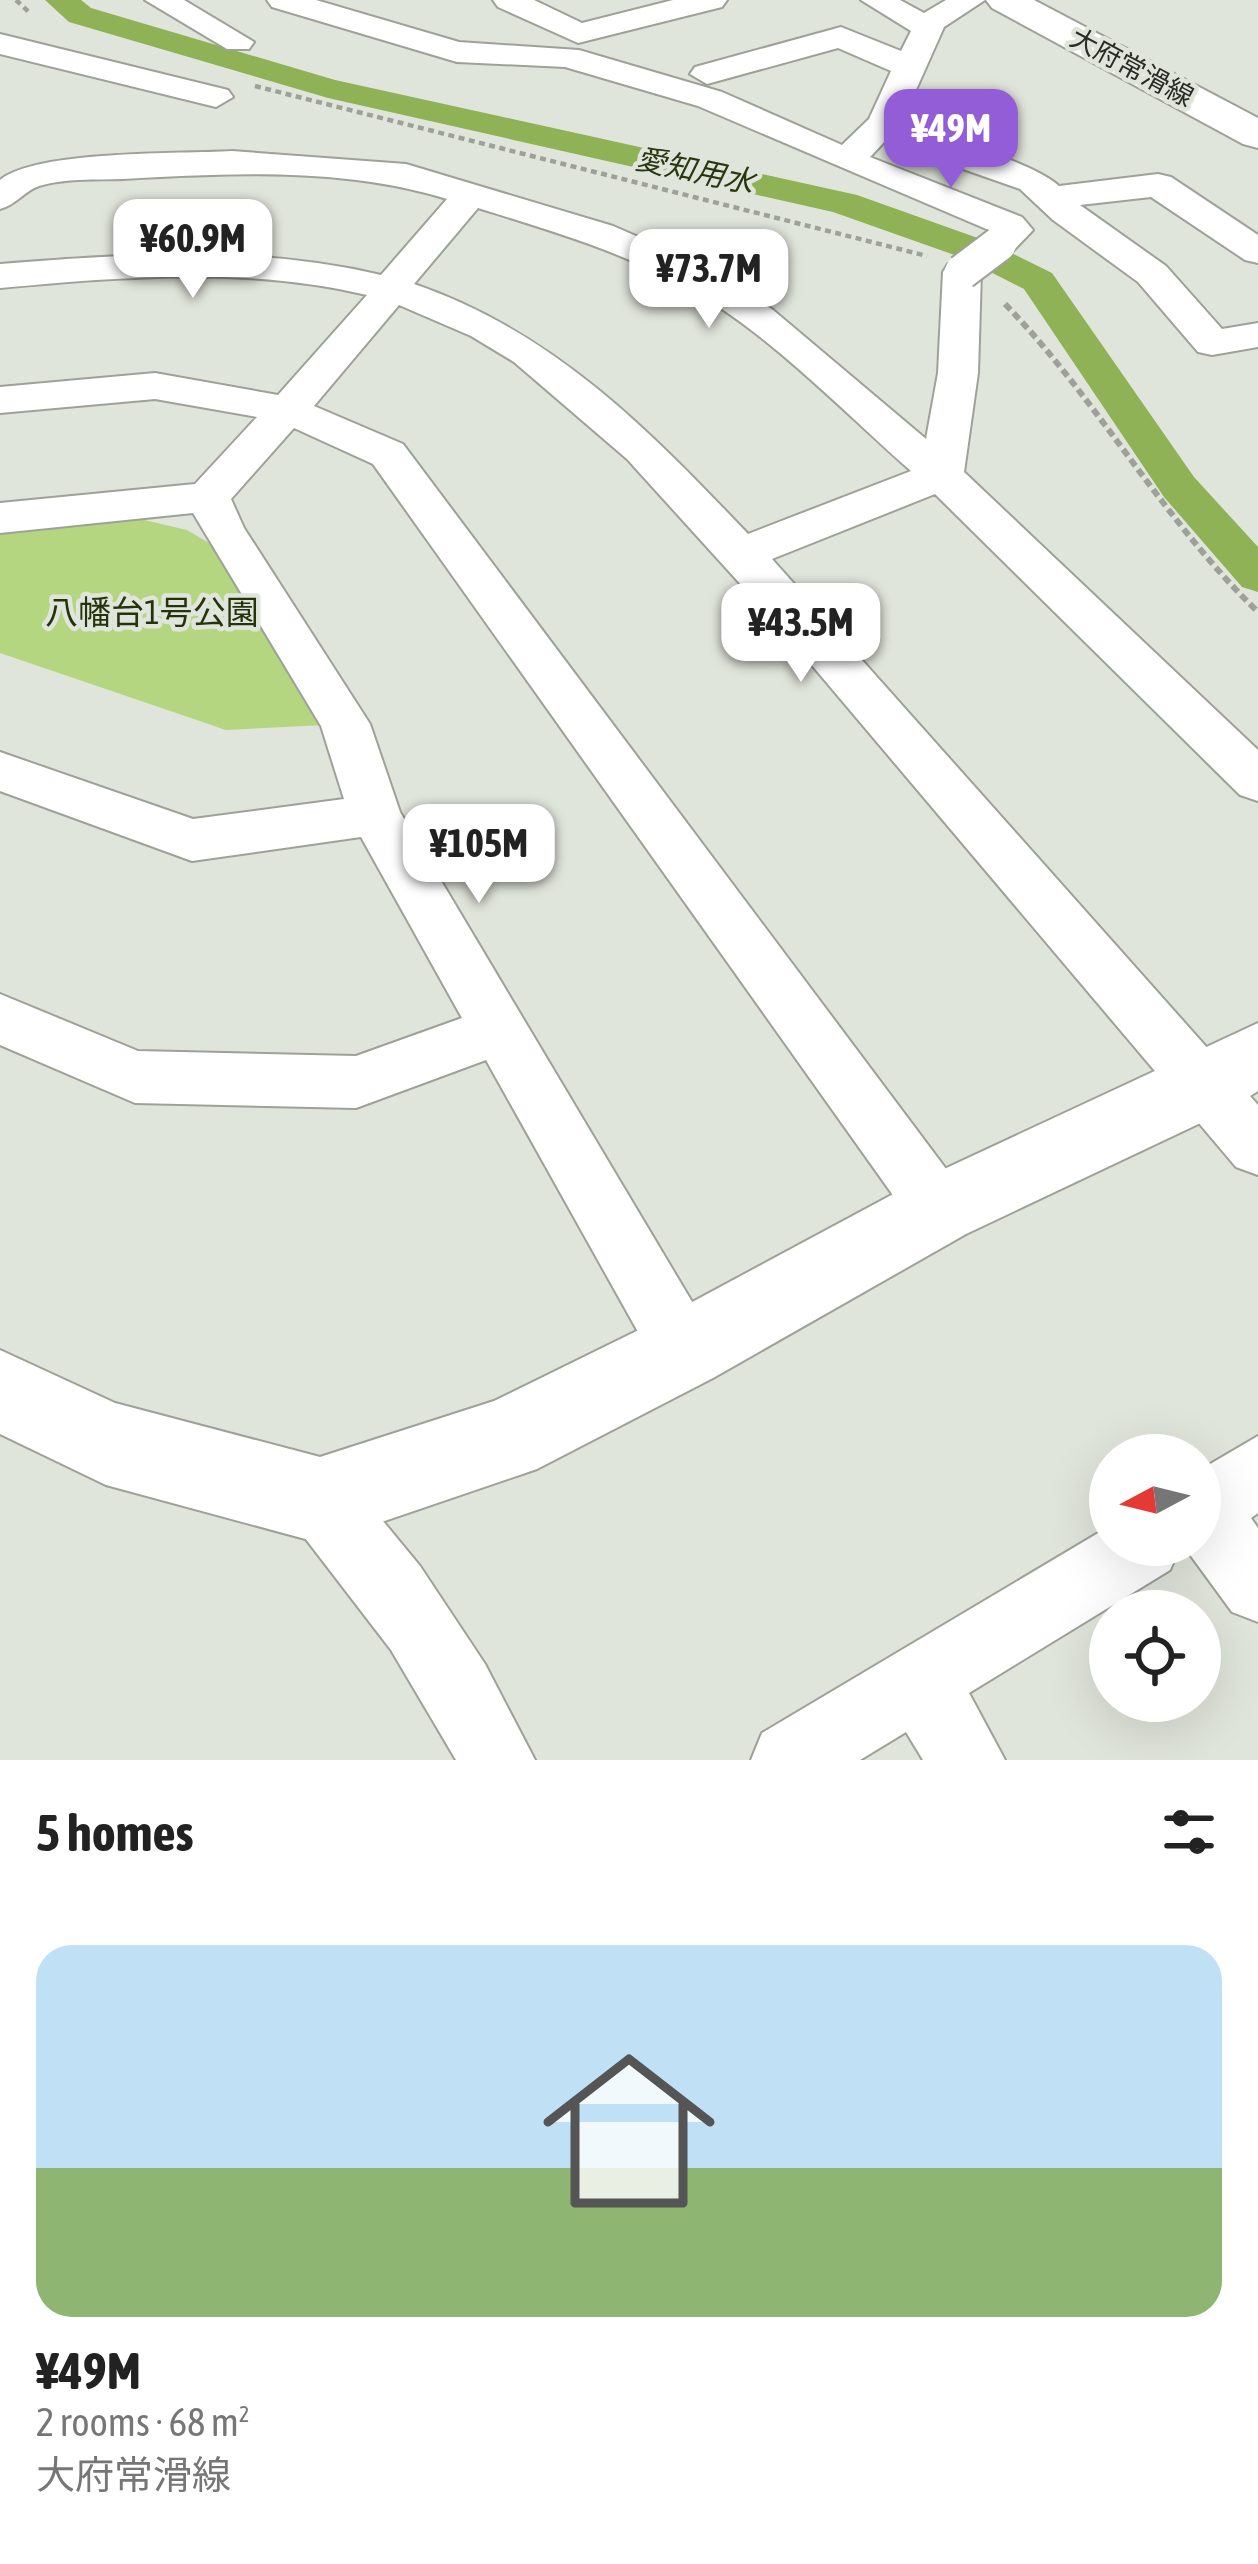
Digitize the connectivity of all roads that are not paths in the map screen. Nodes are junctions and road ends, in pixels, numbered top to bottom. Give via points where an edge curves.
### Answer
1 (161, 0) edge
2 (284, 0) edge
3 (509, 0) edge
4 (710, 0) edge
5 (877, 0) edge
6 (970, 0) edge
7 (1005, 0) edge
8 (927, 27) junction
9 (597, 28) junction
10 (238, 42) dead end
11 (0, 44) edge
12 (909, 67) junction
13 (707, 74) junction
14 (215, 97) dead end
15 (1258, 135) edge
16 (866, 142) junction
17 (472, 192) junction
18 (1055, 196) junction
19 (0, 198) edge
20 (1258, 252) edge
21 (0, 276) edge
22 (390, 289) junction
23 (1258, 335) edge
24 (0, 400) edge
25 (288, 410) junction
26 (942, 476) junction
27 (208, 497) junction
28 (0, 518) edge
29 (741, 554) junction
30 (0, 771) edge
31 (1258, 781) edge
32 (375, 815) junction
33 (0, 1019) edge
34 (496, 1031) junction
35 (1230, 1070) edge
36 (1258, 1148) edge
37 (939, 1209) junction
38 (684, 1350) junction
39 (0, 1391) edge
40 (1258, 1472) edge
41 (1221, 1497) edge
42 (320, 1500) junction
43 (1221, 1537) edge
44 (1111, 1566) edge
45 (1258, 1586) edge
46 (920, 1683) junction
47 (497, 1760) edge
48 (788, 1760) edge
49 (967, 1760) edge

1 - 10 street
2 - 16 street via 457,52 566,56
3 - 9 street via 561,28
4 - 9 street
5 - 8 street
6 - 8 street
7 - 15 street, 大府常滑線
8 - 12 street
9 - 13 street via 611,50
11 - 14 street
12 - 13 street via 841,38
12 - 16 street
13 - 16 street
16 - 18 street via 935,148
16 - 26 street, bridge via 1014,230 962,272
17 - 19 street via 406,175 232,162 64,171 23,178
17 - 22 street
17 - 26 street via 600,233 692,274 759,318
18 - 20 street via 1158,185
18 - 23 street via 1152,274 1213,343
21 - 22 street via 168,262
22 - 25 street
22 - 29 street via 533,353 586,392
24 - 25 street via 154,386
25 - 27 street
25 - 37 street via 388,454
26 - 29 street
26 - 31 street
27 - 28 street
27 - 32 street via 345,724
29 - 35 street
30 - 32 street via 192,840
32 - 34 street
33 - 34 street via 135,1077 157,1078 356,1082
34 - 38 street
35 - 36 street
35 - 37 street
37 - 38 street
38 - 42 street via 507,1439
39 - 42 street via 106,1443
40 - 41 street
42 - 47 street via 375,1560
43 - 45 street
44 - 46 street
46 - 48 street
46 - 49 street

